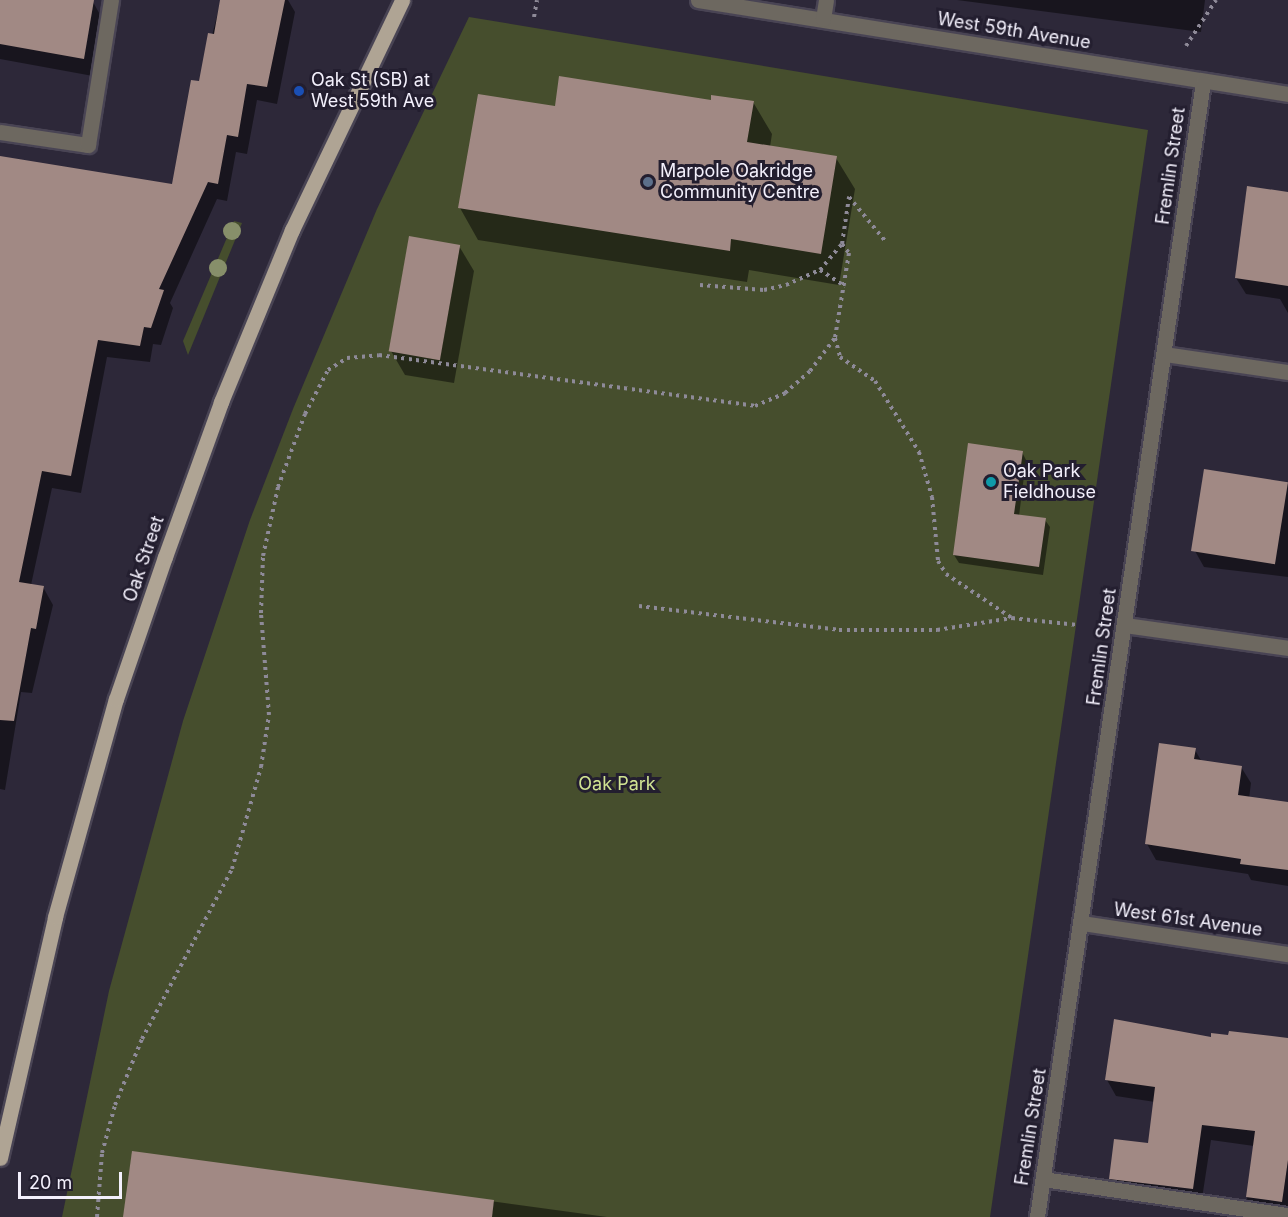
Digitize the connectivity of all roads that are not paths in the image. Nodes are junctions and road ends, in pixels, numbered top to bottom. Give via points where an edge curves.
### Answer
1 (111, 0) edge
2 (402, 0) edge
3 (698, 0) edge
4 (826, 0) edge
5 (823, 19) junction
6 (1203, 82) junction
7 (1288, 94) edge
8 (0, 132) edge
9 (1164, 354) junction
10 (1288, 372) edge
11 (1125, 625) junction
12 (1288, 648) edge
13 (1082, 924) junction
14 (1288, 954) edge
15 (0, 1158) edge
16 (1043, 1179) junction
17 (1288, 1215) edge
18 (1037, 1217) edge

1 - 8 street via 88,145
2 - 15 main road, Oak Street via 292,230 165,556 116,699 58,905
3 - 5 street, West 59th Avenue
4 - 5 street
5 - 6 street, West 59th Avenue
6 - 7 street, West 59th Avenue
6 - 9 street, Fremlin Street
9 - 10 street
9 - 11 street, Fremlin Street
11 - 12 street
11 - 13 street, Fremlin Street
13 - 14 street, West 61st Avenue
13 - 16 street, Fremlin Street
16 - 17 street
16 - 18 street, Fremlin Street

